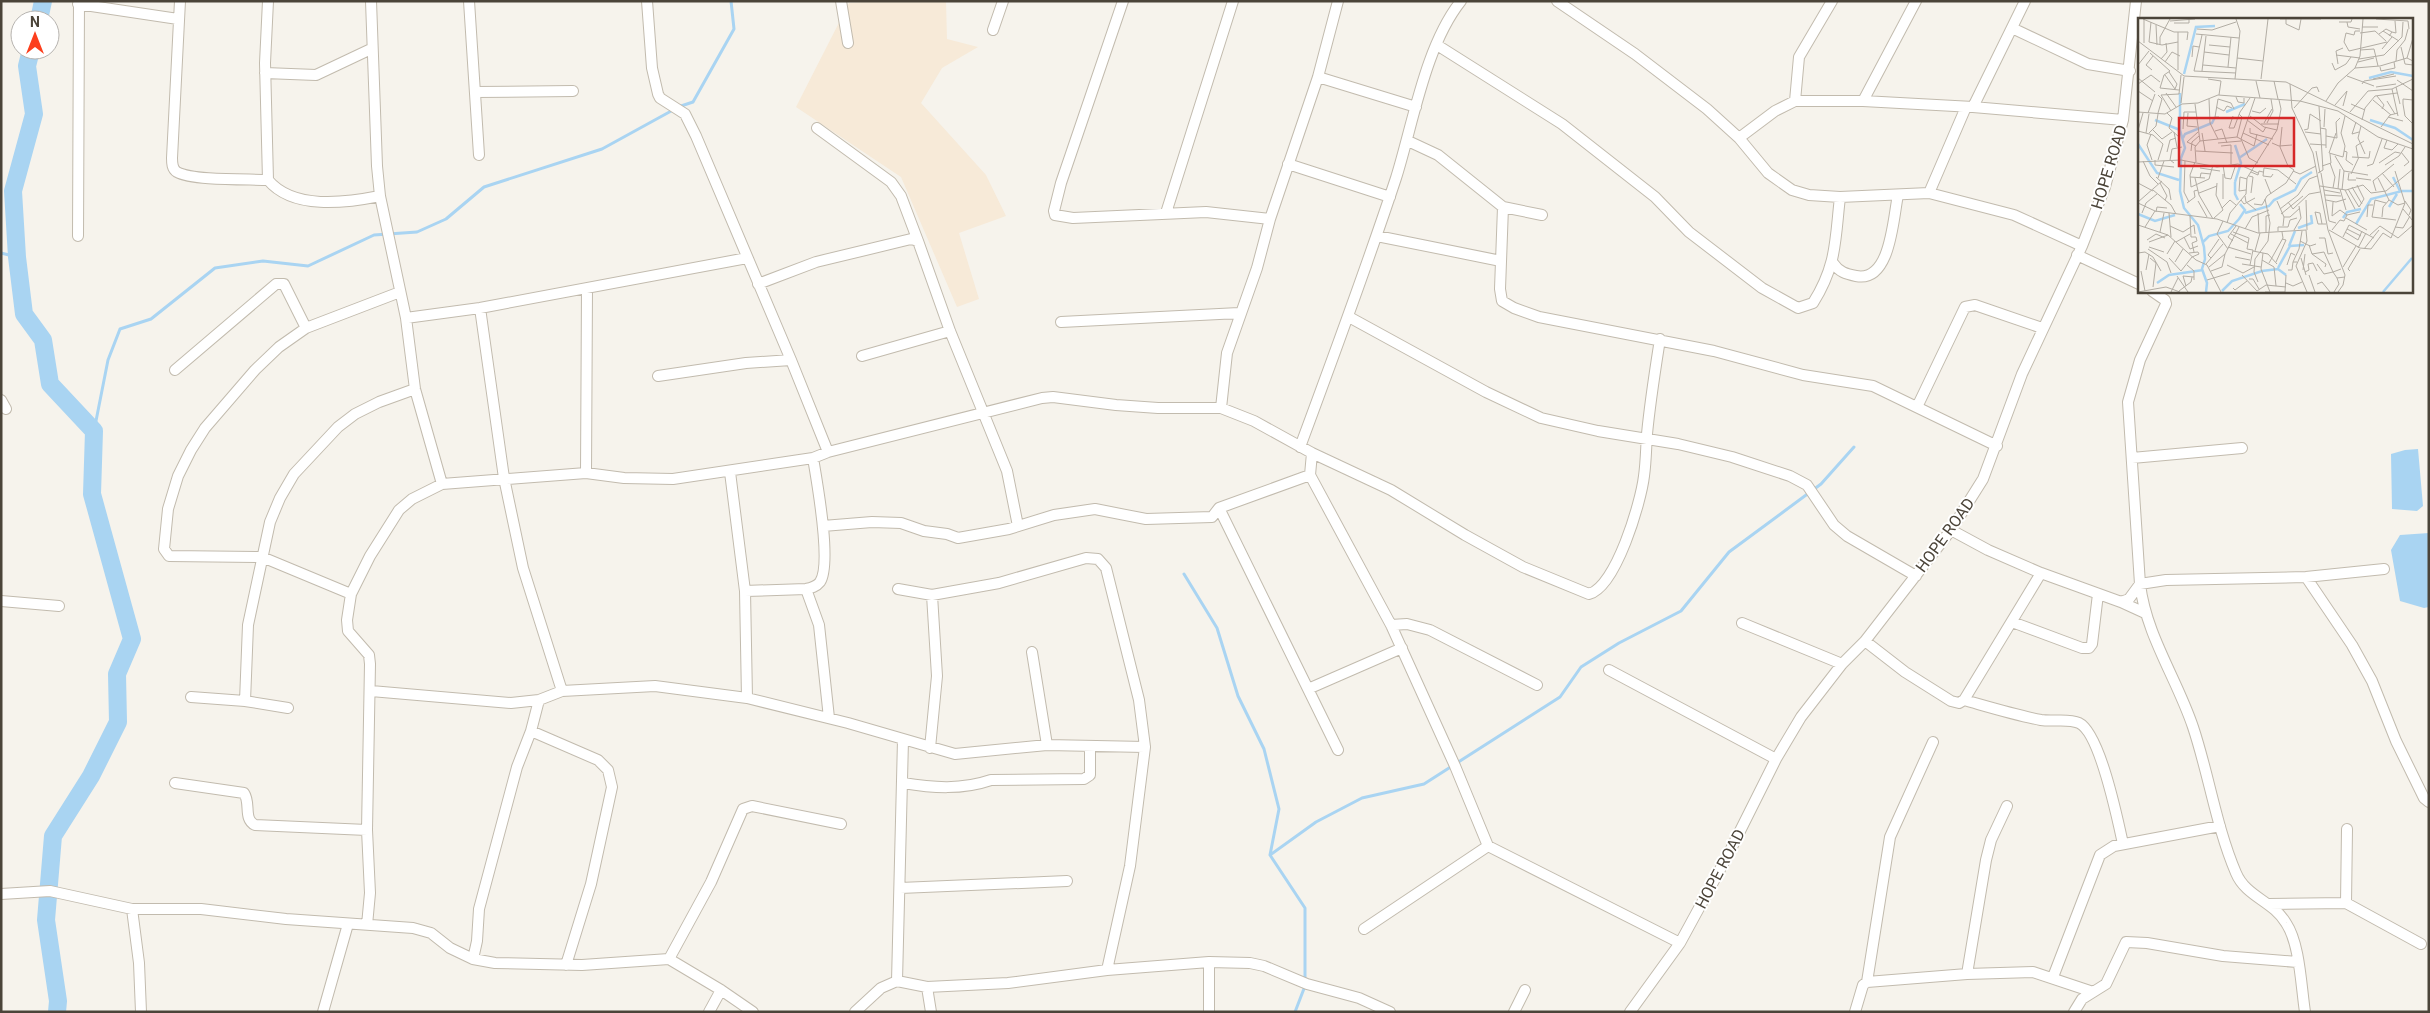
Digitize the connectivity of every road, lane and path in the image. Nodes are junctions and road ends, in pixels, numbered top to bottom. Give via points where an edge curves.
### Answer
1 (180, 1) edge
2 (268, 1) edge
3 (371, 1) edge
4 (469, 1) edge
5 (647, 1) edge
6 (842, 1) edge
7 (1003, 1) edge
8 (1123, 1) edge
9 (1233, 1) edge
10 (1338, 1) edge
11 (1461, 1) edge
12 (1557, 1) edge
13 (1832, 1) edge
14 (1916, 1) edge
15 (2025, 1) edge
16 (2136, 1) edge
17 (78, 3) edge
18 (178, 19) junction
19 (2012, 28) junction
20 (993, 30) dead end
21 (848, 43) dead end
22 (1437, 44) junction
23 (372, 49) junction
24 (2130, 71) junction
25 (265, 73) junction
26 (1318, 77) junction
27 (573, 91) dead end
28 (475, 92) junction
29 (1795, 101) junction
30 (1863, 101) junction
31 (1416, 107) junction
32 (1970, 107) junction
33 (2123, 120) junction
34 (817, 128) dead end
35 (1739, 138) junction
36 (1408, 141) junction
37 (479, 155) dead end
38 (1288, 164) junction
39 (268, 180) junction
40 (1930, 193) junction
41 (1898, 194) junction
42 (380, 196) junction
43 (1390, 197) junction
44 (1840, 197) junction
45 (1503, 207) junction
46 (1166, 212) junction
47 (1542, 215) dead end
48 (1270, 219) junction
49 (78, 236) dead end
50 (1377, 236) junction
51 (918, 241) junction
52 (2080, 251) junction
53 (747, 258) junction
54 (1501, 261) junction
55 (1833, 263) junction
56 (2138, 283) edge
57 (758, 284) junction
58 (587, 288) junction
59 (400, 292) junction
60 (2153, 292) edge
61 (480, 308) junction
62 (1239, 314) junction
63 (1349, 317) junction
64 (406, 318) junction
65 (1061, 322) dead end
66 (306, 328) junction
67 (2042, 328) junction
68 (950, 331) junction
69 (1660, 339) junction
70 (862, 356) dead end
71 (791, 360) junction
72 (175, 370) dead end
73 (658, 376) dead end
74 (415, 389) junction
75 (1917, 407) junction
76 (1221, 408) junction
77 (985, 413) junction
78 (1647, 438) junction
79 (1997, 446) junction
80 (1300, 447) junction
81 (2242, 448) dead end
82 (828, 452) junction
83 (1312, 453) junction
84 (813, 458) junction
85 (2132, 458) junction
86 (586, 472) junction
87 (730, 472) junction
88 (1310, 475) junction
89 (504, 478) junction
90 (442, 484) junction
91 (1219, 508) junction
92 (823, 526) junction
93 (1018, 526) junction
94 (1951, 530) junction
95 (262, 557) junction
96 (2384, 569) dead end
97 (2042, 574) junction
98 (1916, 576) junction
99 (2306, 576) junction
100 (2140, 584) junction
101 (806, 589) junction
102 (898, 589) dead end
103 (745, 591) junction
104 (351, 594) junction
105 (932, 594) junction
106 (2098, 594) junction
107 (1, 601) edge
108 (2121, 602) junction
109 (59, 606) dead end
110 (2145, 613) junction
111 (2012, 622) junction
112 (1742, 623) dead end
113 (1391, 625) junction
114 (1865, 641) junction
115 (1402, 648) junction
116 (1032, 652) dead end
117 (1842, 664) junction
118 (1609, 670) dead end
119 (1536, 685) dead end
120 (1308, 689) junction
121 (371, 691) junction
122 (562, 691) junction
123 (192, 697) dead end
124 (747, 698) junction
125 (539, 700) junction
126 (1964, 700) junction
127 (244, 701) junction
128 (288, 708) dead end
129 (829, 718) junction
130 (531, 731) junction
131 (903, 740) junction
132 (1933, 742) dead end
133 (1047, 745) junction
134 (1090, 746) junction
135 (1145, 746) junction
136 (930, 748) junction
137 (1338, 750) dead end
138 (1776, 759) junction
139 (175, 783) dead end
140 (903, 783) junction
141 (2429, 802) edge
142 (2007, 806) dead end
143 (841, 824) dead end
144 (2220, 826) junction
145 (2347, 829) dead end
146 (367, 830) junction
147 (2123, 844) junction
148 (1488, 846) junction
149 (1067, 881) dead end
150 (900, 888) junction
151 (1, 894) edge
152 (2346, 903) junction
153 (2269, 904) junction
154 (132, 909) junction
155 (348, 924) junction
156 (367, 925) junction
157 (1364, 929) dead end
158 (1680, 943) junction
159 (2421, 944) dead end
160 (669, 959) junction
161 (473, 960) junction
162 (1208, 962) junction
163 (2297, 962) junction
164 (566, 965) junction
165 (1107, 970) junction
166 (1967, 974) junction
167 (2053, 977) junction
168 (897, 981) junction
169 (1867, 982) junction
170 (927, 986) junction
171 (721, 990) junction
172 (1525, 990) dead end
173 (2093, 992) junction
174 (1636, 1010) edge
175 (141, 1012) edge
176 (323, 1012) edge
177 (709, 1012) edge
178 (753, 1012) edge
179 (856, 1012) edge
180 (932, 1012) edge
181 (1209, 1012) edge
182 (1390, 1012) edge
183 (1514, 1012) edge
184 (1854, 1012) edge
185 (2074, 1012) edge
186 (2305, 1012) edge

1 - 18 street
2 - 25 street
3 - 23 street
4 - 28 street
5 - 53 street via 652,68 658,94 685,114
6 - 21 street
7 - 20 street
8 - 46 street via 1060,183 1054,211 1058,217 1073,218
9 - 46 street
10 - 26 street
11 - 22 street
12 - 35 street via 1635,54
13 - 29 street via 1799,57
14 - 30 street
15 - 19 street
16 - 24 street, HOPE ROAD
17 - 18 street
17 - 49 street
18 - 39 street via 172,167 176,172 202,177
19 - 24 street via 2088,64
19 - 32 street
22 - 31 street
22 - 55 street via 1562,124 1655,197 1689,232 1762,288 1789,304 1798,308 1813,303
23 - 25 street via 316,75
23 - 42 street
24 - 33 street, HOPE ROAD
25 - 39 street
26 - 31 street
26 - 38 street
27 - 28 street
28 - 37 street
29 - 30 street
29 - 35 street
30 - 32 street
31 - 36 street
32 - 33 street
32 - 40 street
33 - 52 street, HOPE ROAD via 2105,187
34 - 51 street via 891,182 901,196
35 - 44 street via 1768,173 1792,190
36 - 43 street
36 - 45 street via 1438,155
38 - 43 street
38 - 48 street
39 - 42 street via 282,193 317,201 348,203
40 - 41 street
40 - 52 street via 2014,215
41 - 44 street
41 - 55 street via 1879,269 1873,275 1859,277 1841,272
42 - 59 street
43 - 50 street
44 - 55 street
45 - 47 street
45 - 54 street
46 - 48 street via 1224,212
48 - 62 street via 1257,268
50 - 54 street
50 - 63 street
51 - 57 street via 911,239 816,262
51 - 68 street
52 - 56 street
52 - 67 street, HOPE ROAD
53 - 57 street
53 - 58 street
54 - 69 street via 1502,301 1514,308 1539,317
57 - 71 street
58 - 61 street
58 - 86 street
59 - 64 street
59 - 66 street
60 - 85 street via 2166,304 2140,360 2130,394
61 - 64 street
61 - 89 street
62 - 65 street
62 - 76 street via 1227,353
63 - 78 street via 1540,418
63 - 80 street
64 - 74 street
66 - 72 street via 284,284 276,284
66 - 95 street via 255,370 205,428 178,476 168,509 164,549 169,556
67 - 75 street via 1975,305 1965,307
67 - 79 street, HOPE ROAD
68 - 70 street
68 - 77 street
69 - 75 street via 1791,372 1872,386
69 - 78 street
71 - 73 street
71 - 82 street
74 - 90 street
74 - 95 street via 355,414 306,460 280,498 270,522
75 - 79 street
76 - 77 street via 1116,405 1054,396
76 - 80 street via 1254,421
77 - 82 street
77 - 93 street via 1007,471
78 - 83 street via 1644,477 1636,513 1622,551 1605,582 1596,592 1589,594 1523,567 1391,490
78 - 98 street via 1732,457 1790,476 1807,485 1834,525 1847,536
79 - 94 street, HOPE ROAD via 1984,479
80 - 83 street
81 - 85 street
82 - 84 street
83 - 88 street
84 - 87 street
84 - 92 street
85 - 100 street
86 - 87 street via 624,478 673,479
86 - 89 street
87 - 103 street
88 - 91 street
88 - 113 street
89 - 90 street
89 - 122 street via 523,568
90 - 104 street via 412,499 395,514
91 - 93 street via 1212,517 1146,519 1095,509 1054,515
91 - 120 street
92 - 93 street via 901,523 958,538
92 - 101 street via 823,571 820,582
94 - 97 street
94 - 98 street, HOPE ROAD
95 - 104 street
95 - 127 street via 248,626
96 - 99 street
97 - 106 street
97 - 111 street
98 - 114 street, HOPE ROAD
99 - 100 street via 2166,580
99 - 141 street via 2352,645 2372,682 2396,741
100 - 108 street via 2129,599
100 - 110 street
101 - 103 street
101 - 129 street via 820,625
102 - 105 street
103 - 124 street
104 - 121 street via 346,620 348,631 369,655
105 - 135 street via 999,583 1086,558 1098,559 1106,568 1140,700
105 - 136 street via 938,676
106 - 108 street
106 - 111 street via 2092,644 2088,648
107 - 109 street
108 - 110 street
110 - 144 street via 2192,724
111 - 126 street
112 - 117 street
113 - 115 street
113 - 119 street via 1407,624 1430,630
114 - 117 street, HOPE ROAD
114 - 126 street via 1905,672 1952,701 1959,703
115 - 120 street
115 - 148 street
116 - 133 street
117 - 138 street, HOPE ROAD via 1801,717
118 - 138 street
120 - 137 street
121 - 125 street via 511,703
121 - 146 street
122 - 124 street via 655,686
122 - 125 street
123 - 127 street
124 - 129 street
125 - 130 street
126 - 147 street via 2044,720 2079,723 2085,728 2105,770
127 - 128 street
129 - 131 street
130 - 161 street via 517,768 479,909
130 - 164 street via 598,760 608,770 612,787 591,884
131 - 136 street
131 - 140 street
132 - 169 street via 1890,837
133 - 134 street
133 - 136 street via 964,754
134 - 135 street
134 - 140 street via 1090,774 1084,779 991,780 982,784 935,789
135 - 165 street via 1130,866
138 - 158 street, HOPE ROAD
139 - 146 street via 244,793 248,817 256,825
140 - 150 street
142 - 166 street via 1991,840 1986,860
143 - 160 street via 752,806 743,809 711,882
144 - 147 street
144 - 153 street via 2242,885
145 - 152 street
146 - 156 street via 370,892
147 - 167 street via 2106,849 2100,855
148 - 157 street
148 - 158 street
149 - 150 street
150 - 168 street
151 - 154 street via 50,891
152 - 153 street
152 - 159 street
153 - 163 street via 2286,923
154 - 155 street via 201,909
154 - 175 street
155 - 156 street
155 - 176 street
156 - 161 street via 426,930
158 - 174 street, HOPE ROAD
160 - 164 street
160 - 171 street
161 - 164 street
162 - 165 street
162 - 181 street
162 - 182 street via 1264,966 1305,983 1359,998
163 - 173 street via 2223,956 2126,942 2106,984
163 - 186 street
165 - 170 street via 1026,982
166 - 167 street via 2033,972
166 - 169 street
167 - 173 street
168 - 170 street
168 - 179 street via 876,991
169 - 184 street
170 - 180 street
171 - 177 street
171 - 178 street
172 - 183 street
173 - 185 street via 2082,999

